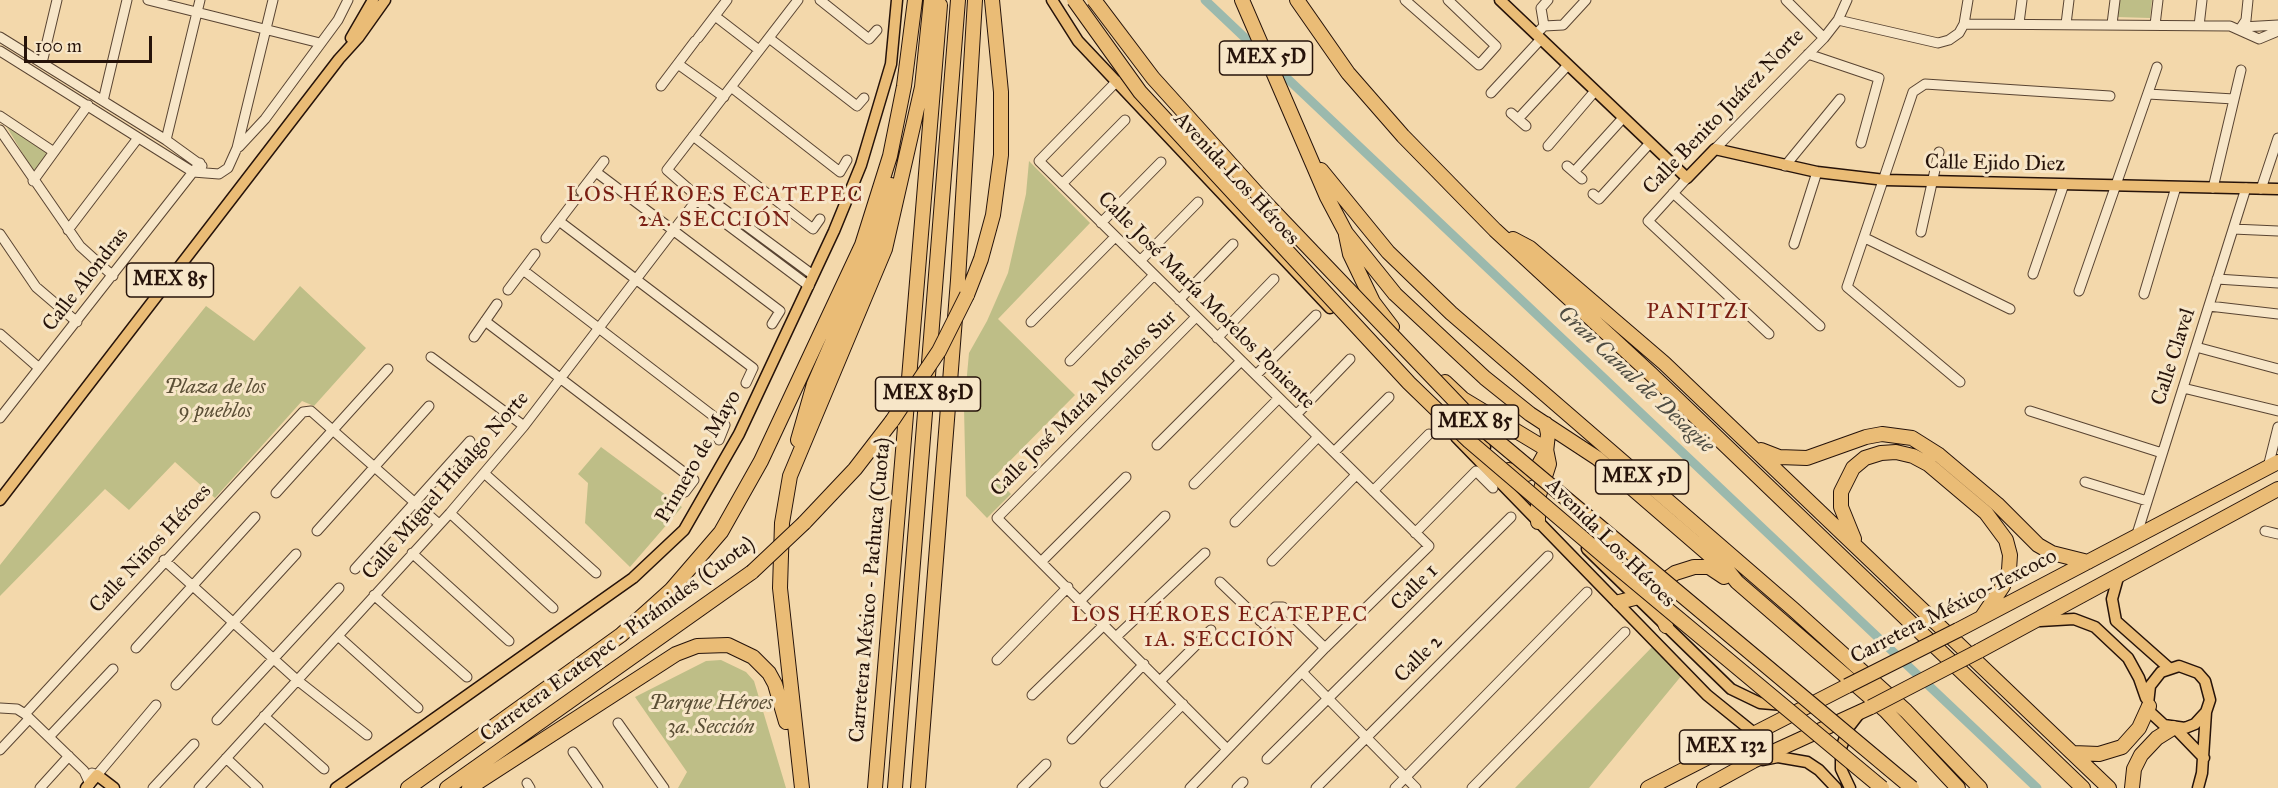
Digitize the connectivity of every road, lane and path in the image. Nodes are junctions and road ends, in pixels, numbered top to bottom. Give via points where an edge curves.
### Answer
1 (57, 0) edge
2 (127, 0) edge
3 (148, 0) edge
4 (200, 0) edge
5 (273, 0) edge
6 (348, 0) edge
7 (373, 0) edge
8 (385, 0) edge
9 (727, 0) edge
10 (798, 0) edge
11 (820, 0) edge
12 (897, 0) edge
13 (916, 0) edge
14 (931, 0) edge
15 (940, 0) edge
16 (958, 0) edge
17 (975, 0) edge
18 (992, 0) edge
19 (1052, 0) edge
20 (1074, 0) edge
21 (1094, 0) edge
22 (1242, 0) edge
23 (1297, 0) edge
24 (1448, 0) edge
25 (1500, 0) edge
26 (1548, 0) edge
27 (1586, 0) edge
28 (1786, 0) edge
29 (1847, 0) edge
30 (1968, 0) edge
31 (2022, 0) edge
32 (2069, 0) edge
33 (2115, 0) edge
34 (2158, 0) edge
35 (2202, 0) edge
36 (2248, 0) edge
37 (1410, 2) edge
38 (197, 11) junction
39 (715, 16) junction
40 (1838, 20) junction
41 (2019, 23) junction
42 (1964, 24) junction
43 (2066, 24) junction
44 (2112, 24) junction
45 (2155, 25) junction
46 (2278, 25) edge
47 (1544, 26) junction
48 (2199, 26) junction
49 (266, 28) junction
50 (2240, 29) junction
51 (877, 30) dead end
52 (2278, 31) edge
53 (1538, 36) junction
54 (0, 37) edge
55 (769, 38) junction
56 (1824, 38) junction
57 (320, 43) junction
58 (759, 50) junction
59 (0, 51) edge
60 (1809, 54) junction
61 (339, 59) junction
62 (42, 63) junction
63 (678, 64) junction
64 (1568, 65) junction
65 (2157, 67) dead end
66 (2241, 70) dead end
67 (1117, 81) junction
68 (661, 86) dead end
69 (731, 87) junction
70 (1595, 91) junction
71 (1491, 93) dead end
72 (2148, 94) junction
73 (2110, 96) dead end
74 (724, 97) junction
75 (864, 98) dead end
76 (1840, 99) dead end
77 (2234, 99) junction
78 (103, 101) junction
79 (88, 105) junction
80 (0, 116) edge
81 (1623, 118) junction
82 (1125, 120) dead end
83 (1518, 120) dead end
84 (0, 130) edge
85 (693, 136) junction
86 (138, 138) junction
87 (2278, 138) edge
88 (166, 140) junction
89 (1650, 143) junction
90 (1861, 143) dead end
91 (1548, 146) dead end
92 (237, 148) junction
93 (1715, 149) junction
94 (54, 152) junction
95 (1940, 152) dead end
96 (1312, 159) junction
97 (847, 160) dead end
98 (604, 161) dead end
99 (1161, 162) dead end
100 (200, 163) junction
101 (1785, 166) junction
102 (193, 172) junction
103 (596, 172) junction
104 (1574, 172) dead end
105 (1817, 172) junction
106 (206, 174) junction
107 (1687, 178) junction
108 (1885, 180) junction
109 (33, 181) junction
110 (1933, 183) junction
111 (1062, 184) junction
112 (2064, 184) junction
113 (2117, 185) junction
114 (2176, 187) junction
115 (2213, 188) junction
116 (2246, 188) junction
117 (2261, 189) junction
118 (2278, 189) edge
119 (581, 191) dead end
120 (1672, 193) junction
121 (1593, 194) dead end
122 (699, 197) junction
123 (575, 200) dead end
124 (1198, 202) dead end
125 (820, 219) dead end
126 (559, 221) junction
127 (1101, 223) junction
128 (2233, 229) junction
129 (68, 230) junction
130 (674, 230) junction
131 (1495, 230) junction
132 (2278, 231) edge
133 (1921, 232) dead end
134 (1346, 233) junction
135 (0, 234) edge
136 (1115, 237) junction
137 (546, 238) dead end
138 (1865, 238) junction
139 (1233, 244) dead end
140 (1794, 244) dead end
141 (535, 254) dead end
142 (785, 255) junction
143 (1140, 261) junction
144 (779, 263) junction
145 (523, 270) junction
146 (2033, 274) dead end
147 (1154, 275) junction
148 (113, 276) junction
149 (637, 279) junction
150 (1274, 279) dead end
151 (2217, 279) junction
152 (811, 280) junction
153 (2278, 283) edge
154 (508, 290) dead end
155 (2079, 291) dead end
156 (2144, 294) dead end
157 (1179, 300) junction
158 (497, 304) dead end
159 (2209, 306) junction
160 (2010, 309) dead end
161 (2278, 314) edge
162 (1316, 315) dead end
163 (1196, 317) junction
164 (485, 321) junction
165 (76, 322) junction
166 (1031, 322) dead end
167 (772, 324) dead end
168 (1820, 326) dead end
169 (599, 328) junction
170 (0, 334) edge
171 (1769, 334) dead end
172 (474, 337) dead end
173 (1217, 338) junction
174 (2196, 347) junction
175 (430, 357) dead end
176 (1350, 359) dead end
177 (1070, 361) dead end
178 (1241, 361) junction
179 (39, 368) junction
180 (388, 369) dead end
181 (2278, 369) edge
182 (1256, 375) junction
183 (561, 378) junction
184 (1398, 379) junction
185 (1960, 381) dead end
186 (746, 383) dead end
187 (2183, 388) junction
188 (1389, 397) dead end
189 (1279, 398) junction
190 (429, 406) dead end
191 (2030, 411) dead end
192 (2278, 411) edge
193 (1, 414) edge
194 (1296, 415) junction
195 (524, 426) junction
196 (2278, 427) edge
197 (1547, 429) junction
198 (334, 430) junction
199 (1429, 434) dead end
200 (1318, 437) junction
201 (1527, 437) junction
202 (719, 440) dead end
203 (470, 441) dead end
204 (1157, 445) dead end
205 (1752, 445) junction
206 (1546, 449) junction
207 (1334, 452) junction
208 (2162, 453) junction
209 (2273, 465) edge
210 (375, 467) junction
211 (1509, 470) junction
212 (484, 473) junction
213 (790, 474) junction
214 (1356, 475) junction
215 (1126, 477) dead end
216 (2085, 482) dead end
217 (1194, 484) dead end
218 (1492, 488) dead end
219 (2278, 489) edge
220 (1373, 491) junction
221 (685, 492) dead end
222 (276, 493) dead end
223 (1538, 498) junction
224 (0, 500) edge
225 (2146, 501) junction
226 (416, 503) junction
227 (450, 513) junction
228 (1165, 516) dead end
229 (255, 517) dead end
230 (1511, 518) dead end
231 (1235, 522) dead end
232 (1538, 522) junction
233 (439, 524) junction
234 (316, 531) dead end
235 (2265, 531) dead end
236 (1415, 533) junction
237 (2278, 534) edge
238 (2136, 537) junction
239 (1860, 551) junction
240 (412, 553) junction
241 (1205, 553) dead end
242 (296, 554) dead end
243 (1548, 556) dead end
244 (164, 560) junction
245 (1042, 561) junction
246 (1272, 561) dead end
247 (2088, 562) junction
248 (355, 569) dead end
249 (2121, 572) junction
250 (596, 573) dead end
251 (1670, 577) junction
252 (1220, 582) dead end
253 (1737, 582) junction
254 (192, 586) junction
255 (1068, 587) junction
256 (339, 588) dead end
257 (1587, 592) dead end
258 (374, 595) junction
259 (1636, 599) junction
260 (1081, 600) junction
261 (1619, 602) junction
262 (553, 608) dead end
263 (1982, 617) junction
264 (1260, 621) junction
265 (233, 623) junction
266 (2031, 623) junction
267 (1104, 624) junction
268 (1666, 626) junction
269 (1211, 630) dead end
270 (1624, 632) dead end
271 (1273, 633) dead end
272 (338, 636) junction
273 (1117, 636) junction
274 (509, 641) dead end
275 (136, 648) dead end
276 (1324, 648) junction
277 (273, 659) junction
278 (997, 660) dead end
279 (1144, 664) junction
280 (2169, 668) junction
281 (113, 669) dead end
282 (1302, 672) junction
283 (468, 677) dead end
284 (297, 680) junction
285 (1160, 681) junction
286 (177, 685) dead end
287 (1032, 695) dead end
288 (1328, 701) junction
289 (1183, 704) junction
290 (156, 705) dead end
291 (2148, 705) junction
292 (0, 708) edge
293 (418, 708) dead end
294 (1805, 708) junction
295 (924, 709) junction
296 (1867, 709) junction
297 (2206, 712) junction
298 (264, 716) junction
299 (27, 717) junction
300 (217, 720) dead end
301 (618, 723) dead end
302 (2174, 728) junction
303 (1754, 733) junction
304 (367, 735) dead end
305 (49, 737) junction
306 (1072, 739) dead end
307 (1366, 740) junction
308 (194, 744) dead end
309 (1227, 749) junction
310 (0, 750) edge
311 (573, 752) dead end
312 (2073, 753) junction
313 (69, 756) junction
314 (226, 758) junction
315 (2204, 758) junction
316 (1267, 759) dead end
317 (1754, 762) junction
318 (1046, 764) dead end
319 (324, 769) dead end
320 (84, 771) junction
321 (799, 774) junction
322 (97, 775) junction
323 (1405, 778) junction
324 (1105, 783) dead end
325 (90, 787) edge
326 (40, 788) edge
327 (114, 788) edge
328 (153, 788) edge
329 (199, 788) edge
330 (258, 788) edge
331 (336, 788) edge
332 (408, 788) edge
333 (447, 788) edge
334 (469, 788) edge
335 (598, 788) edge
336 (664, 788) edge
337 (802, 788) edge
338 (875, 788) edge
339 (895, 788) edge
340 (918, 788) edge
341 (928, 788) edge
342 (1022, 788) edge
343 (1190, 788) edge
344 (1316, 788) edge
345 (1395, 788) edge
346 (1416, 788) edge
347 (1472, 788) edge
348 (1648, 788) edge
349 (1704, 788) edge
350 (1836, 788) edge
351 (1850, 788) edge
352 (1882, 788) edge
353 (1912, 788) edge
354 (1958, 788) edge
355 (1980, 788) edge
356 (2083, 788) edge
357 (2109, 788) edge
358 (2132, 788) edge
359 (2198, 788) edge

1 - 62 street
2 - 78 street
3 - 38 street
4 - 38 street
5 - 49 street
6 - 57 street
7 - 61 main road, MEX 85
8 - 61 main road, MEX 85
9 - 39 street
10 - 55 street
11 - 51 street via 870,39
12 - 152 main road, Primero de Mayo via 891,64 861,165
13 - 213 highway via 911,101 884,212 872,250 814,384
13 - 332 highway, Carretera Ecatepec - Pirámides (Cuota) via 890,156 862,245 761,461 721,532 671,590 621,635
14 - 213 highway via 922,87 885,249
15 - 338 highway, Carretera México - Pachuca (Cuota) / MEX 85D
16 - 339 highway, Carretera México - Pachuca (Cuota) / MEX 85D
17 - 295 highway via 958,280
18 - 333 highway, Carretera Ecatepec - Pirámides (Cuota), bridge via 1001,92 1001,155 993,215 981,259 939,351 892,422 804,524 752,572
19 - 67 main road, Avenida Los Héroes via 1070,32
20 - 352 highway, MEX 85, bridge via 1140,92 1409,383 1469,441
21 - 353 highway, MEX 85, bridge via 1153,78 1255,192 1476,424
22 - 96 highway, MEX 5D
23 - 131 highway, MEX 5D via 1348,73
24 - 37 street via 1496,46 1479,65
25 - 53 main road
26 - 47 street via 1541,8
27 - 47 street via 1563,25
28 - 56 street
29 - 40 street, Calle Benito Juárez Norte
30 - 42 street
31 - 41 street
32 - 43 street
33 - 44 street
34 - 45 street
35 - 48 street
36 - 50 street
38 - 49 street
38 - 88 street
39 - 58 street
39 - 63 street
40 - 42 street via 1938,43 1959,33
40 - 56 street, Calle Benito Juárez Norte
41 - 42 street
41 - 43 street
43 - 44 street
44 - 45 street
45 - 48 street
46 - 50 street
47 - 53 street
48 - 50 street
49 - 57 street
49 - 92 street
50 - 52 street via 2259,39
53 - 64 main road
53 - 71 street
54 - 62 street
55 - 58 street
55 - 75 street via 857,106
56 - 60 street, Calle Benito Juárez Norte
57 - 92 street via 265,119
58 - 69 street
59 - 79 street
60 - 90 street via 1879,78
60 - 93 street, Calle Benito Juárez Norte
61 - 224 main road, MEX 85
62 - 78 street
63 - 68 street
63 - 74 street
64 - 70 main road
64 - 83 street
65 - 72 street
66 - 77 street
67 - 111 street, Calle José María Morelos Poniente via 1039,161
67 - 184 main road, Avenida Los Héroes
69 - 74 street
69 - 97 street via 840,172
70 - 81 main road
70 - 91 street
72 - 77 street
72 - 113 street
73 - 108 street via 1924,84 1913,92
74 - 85 street
76 - 101 street
77 - 115 street
78 - 88 street
79 - 86 street
79 - 94 street
80 - 94 street
81 - 89 main road
81 - 104 street
82 - 111 street
84 - 109 street
85 - 122 street via 667,170
85 - 125 street via 813,229
86 - 102 street
86 - 129 street
87 - 117 street
88 - 100 street
89 - 107 main road
89 - 121 street via 1599,199
92 - 106 street via 228,168 219,174
93 - 101 main road, Calle Ejido Diez
93 - 107 main road, Calle Benito Juárez Norte
94 - 109 street
95 - 110 street
96 - 134 highway
96 - 355 highway, MEX 5D via 1388,252 1451,314 1793,609 1906,711
98 - 103 street
99 - 127 street
100 - 102 street, Calle Alondras
100 - 106 street
101 - 105 main road, Calle Ejido Diez
102 - 106 street
102 - 148 street, Calle Alondras
103 - 119 street
103 - 130 street
105 - 108 main road, Calle Ejido Diez
105 - 140 street
107 - 120 street, Calle Benito Juárez Norte
108 - 110 main road, Calle Ejido Diez
108 - 138 street
109 - 129 street
110 - 112 main road, Calle Ejido Diez
110 - 133 street
111 - 127 street, Calle José María Morelos Poniente
112 - 113 main road, Calle Ejido Diez
112 - 146 street
113 - 114 main road, Calle Ejido Diez
113 - 155 street
114 - 115 main road, Calle Ejido Diez
114 - 156 street
115 - 116 main road, Calle Ejido Diez
116 - 117 main road, Calle Ejido Diez
116 - 128 street, Calle Clavel
117 - 118 main road, Calle Ejido Diez
120 - 168 street
120 - 171 street, Calle Benito Juárez Norte via 1648,221
122 - 130 street, Calle Miguel Hidalgo Norte
122 - 142 street
122 - 144 street
123 - 126 street
124 - 143 street
126 - 137 street
126 - 149 street
127 - 136 street, Calle José María Morelos Poniente
128 - 132 street
128 - 151 street, Calle Clavel
129 - 148 street
130 - 149 street, Calle Miguel Hidalgo Norte
130 - 167 street via 780,311
131 - 205 highway via 1530,248
131 - 356 highway, MEX 5D via 1652,374
134 - 197 highway via 1395,294 1485,378
134 - 201 highway via 1350,254 1388,324 1463,399
135 - 165 street via 36,287
136 - 143 street, Calle José María Morelos Poniente
136 - 166 street
138 - 160 street
138 - 185 street via 1847,287
139 - 157 street
141 - 145 street
142 - 144 street
142 - 152 street
143 - 147 street, Calle José María Morelos Poniente
144 - 152 street
145 - 154 street
145 - 169 street
147 - 157 street, Calle José María Morelos Poniente
147 - 177 street
148 - 165 street, Calle Alondras
149 - 169 street, Calle Miguel Hidalgo Norte
149 - 186 street via 753,368
150 - 173 street
151 - 153 street
151 - 159 street, Calle Clavel
152 - 331 main road, Primero de Mayo via 739,434 684,530 633,578
157 - 163 street, Calle José María Morelos Poniente
158 - 164 street
159 - 161 street
159 - 174 street, Calle Clavel
162 - 182 street
163 - 173 street, Calle José María Morelos Poniente
163 - 245 street, Calle José María Morelos Sur via 997,518
164 - 172 street
164 - 183 street
165 - 179 street, Calle Alondras
169 - 183 street, Calle Miguel Hidalgo Norte
169 - 202 street via 725,425
170 - 179 street
173 - 178 street, Calle José María Morelos Poniente
174 - 181 street
174 - 187 street, Calle Clavel
175 - 195 street
176 - 194 street
178 - 182 street, Calle José María Morelos Poniente
178 - 204 street
179 - 193 street, Calle Alondras
180 - 198 street
182 - 189 street, Calle José María Morelos Poniente
183 - 195 street, Calle Miguel Hidalgo Norte
183 - 221 street via 694,480
184 - 211 main road, Avenida Los Héroes via 1455,418
184 - 232 main road, Avenida Los Héroes
187 - 192 street
187 - 208 street, Calle Clavel
188 - 207 street
189 - 194 street, Calle José María Morelos Poniente
189 - 217 street
190 - 210 street
191 - 208 street
194 - 200 street, Calle José María Morelos Poniente
195 - 212 street, Calle Miguel Hidalgo Norte
196 - 209 street
197 - 201 highway
197 - 206 highway
197 - 253 highway via 1611,469
198 - 210 street
198 - 222 street
198 - 244 street, Calle Niños Héroes via 311,411 299,416
199 - 220 street
200 - 207 street, Calle José María Morelos Poniente
200 - 231 street
201 - 206 highway
203 - 226 street
205 - 239 highway
205 - 247 highway via 1793,459 1882,434 1912,438 1939,455 1997,504 2038,545 2052,553
206 - 211 highway via 1539,466 1531,473
206 - 223 highway via 1549,464
207 - 214 street, Calle José María Morelos Poniente
208 - 225 street, Calle Clavel
209 - 238 highway, Carretera México-Texcoco
210 - 226 street
210 - 234 street
211 - 223 main road, Avenida Los Héroes
212 - 227 street, Calle Miguel Hidalgo Norte
212 - 250 street
213 - 321 highway via 782,523 780,588
214 - 220 street, Calle José María Morelos Poniente
214 - 246 street
215 - 245 street
216 - 225 street
218 - 236 street via 1476,471
219 - 249 highway
220 - 236 street, Calle José María Morelos Poniente
223 - 232 highway
223 - 259 main road, Avenida Los Héroes
225 - 238 street, Calle Clavel
226 - 233 street
226 - 248 street
227 - 233 street, Calle Miguel Hidalgo Norte
227 - 262 street
228 - 260 street
229 - 254 street
230 - 288 street, Calle 1
232 - 261 main road, Avenida Los Héroes
233 - 240 street, Calle Miguel Hidalgo Norte
235 - 237 street
236 - 276 street, Calle José María Morelos Poniente via 1429,546
238 - 247 highway, Carretera México-Texcoco
239 - 263 highway via 1840,507 1841,492 1853,468 1865,458 1896,452 1928,464 1986,513 2006,540 2009,570
239 - 312 highway
240 - 258 street, Calle Miguel Hidalgo Norte
240 - 274 street
241 - 273 street
242 - 265 street
243 - 307 street, Calle 2
244 - 254 street
244 - 299 street, Calle Niños Héroes
245 - 255 street
247 - 263 highway, Carretera México-Texcoco
249 - 266 highway
249 - 280 main road via 2112,592 2116,621
251 - 253 highway via 1681,570 1702,566
251 - 259 highway
251 - 268 highway via 1660,599
252 - 264 street
253 - 354 highway via 1886,711
254 - 265 street
254 - 275 street
255 - 260 street
255 - 278 street
256 - 277 street
257 - 323 street
258 - 272 street, Calle Miguel Hidalgo Norte
258 - 283 street
259 - 261 highway
259 - 268 main road, Avenida Los Héroes
260 - 267 street
261 - 303 main road, Avenida Los Héroes via 1707,695
263 - 294 highway, Carretera México-Texcoco / MEX 132, bridge
264 - 271 street
264 - 276 street via 1275,607 1283,607
265 - 277 street
265 - 286 street
266 - 291 main road via 2074,618 2095,627 2128,658
266 - 296 highway, MEX 132, bridge
267 - 273 street
267 - 287 street
268 - 294 main road, Avenida Los Héroes via 1731,688 1760,703
269 - 285 street
270 - 347 street
272 - 284 street, Calle Miguel Hidalgo Norte
272 - 293 street
273 - 279 street
276 - 282 street
277 - 284 street
277 - 300 street
279 - 285 street
279 - 306 street
280 - 291 main road via 2152,681
280 - 297 main road via 2189,668 2205,681 2210,700
281 - 305 street
282 - 288 street
282 - 309 street
284 - 298 street, Calle Miguel Hidalgo Norte
284 - 304 street
285 - 289 street
288 - 307 street
288 - 316 street, Calle 1
289 - 309 street
289 - 324 street
290 - 322 street
291 - 302 main road via 2157,721
291 - 312 highway via 2139,728 2122,747 2099,754
292 - 299 street via 17,709
294 - 303 highway, Carretera México-Texcoco / MEX 132
295 - 340 highway
295 - 341 highway
296 - 317 highway, MEX 132
296 - 351 main road via 1849,727 1841,748 1841,769
297 - 302 main road via 2194,724
297 - 315 main road
298 - 314 street, Calle Miguel Hidalgo Norte
298 - 319 street
299 - 305 street
299 - 310 street, Calle Niños Héroes
301 - 336 street
302 - 315 main road
302 - 358 highway via 2141,754
303 - 348 highway, Carretera México-Texcoco / MEX 132
305 - 313 street
307 - 323 street
307 - 344 street, Calle 2
308 - 328 street
309 - 343 street
311 - 335 street
312 - 357 highway
313 - 320 street
313 - 326 street
314 - 329 street, Calle Miguel Hidalgo Norte
314 - 330 street
315 - 359 main road
317 - 349 highway, MEX 132
317 - 350 main road via 1778,758 1807,762
318 - 342 street
320 - 322 street
320 - 325 street
321 - 334 highway via 779,694 769,673 753,657 736,648 712,644 676,654
321 - 337 highway
322 - 325 main road
322 - 327 main road
323 - 345 street
323 - 346 street

